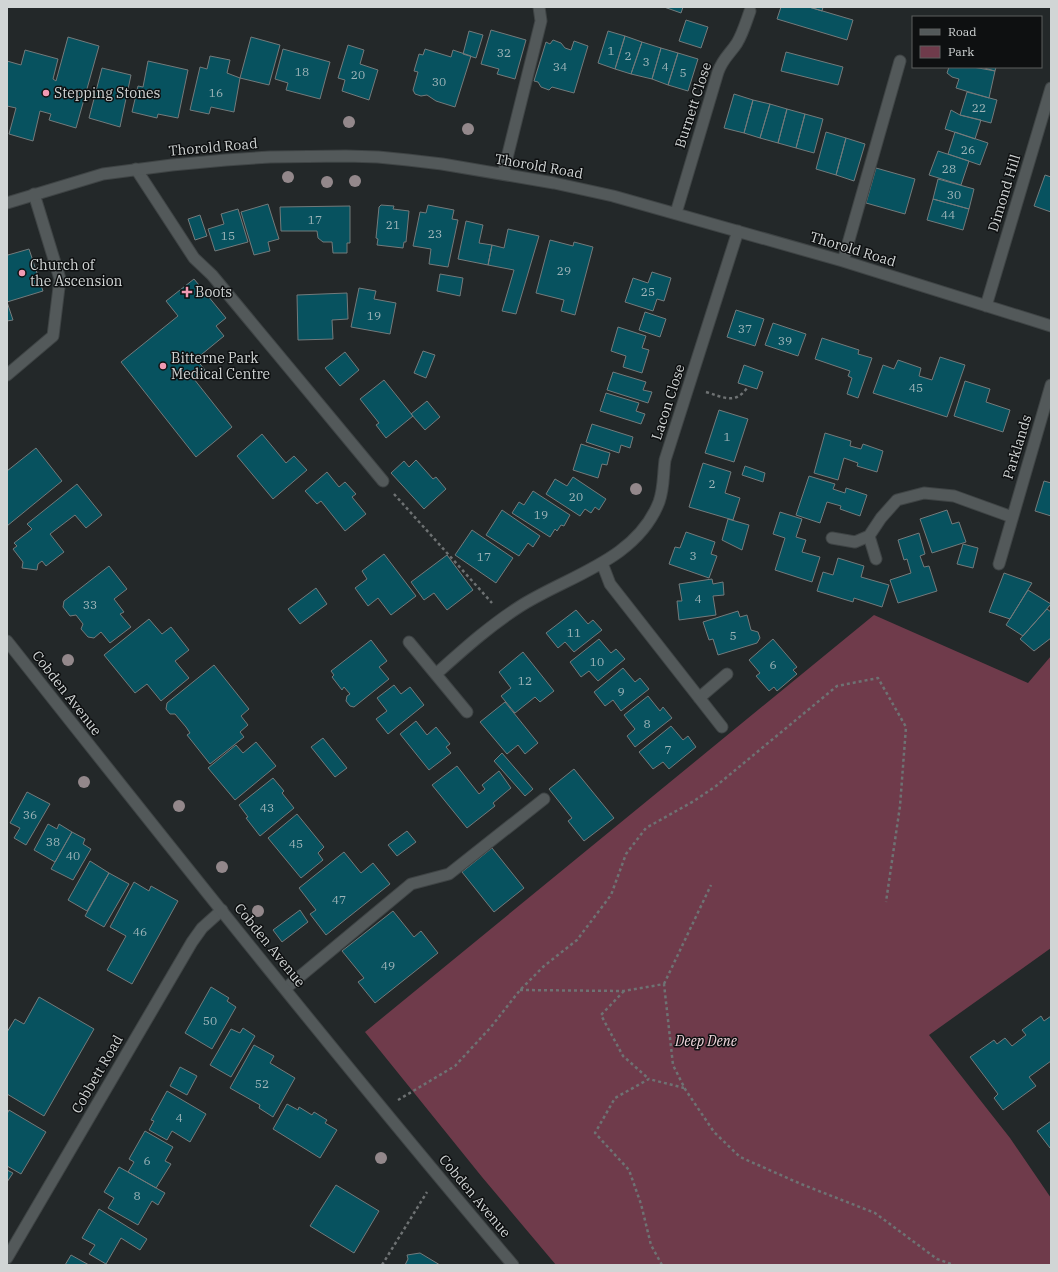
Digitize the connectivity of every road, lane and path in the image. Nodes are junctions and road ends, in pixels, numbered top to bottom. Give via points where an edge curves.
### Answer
1 (540, 7) edge
2 (750, 11) dead end
3 (900, 61) dead end
4 (1051, 88) edge
5 (136, 169) junction
6 (503, 174) junction
7 (34, 194) junction
8 (7, 203) edge
9 (676, 213) junction
10 (738, 231) junction
11 (844, 261) junction
12 (986, 306) junction
13 (1051, 326) edge
14 (7, 375) edge
15 (1051, 385) edge
16 (689, 387) junction
17 (747, 388) dead end
18 (383, 481) joint
19 (1012, 517) junction
20 (869, 536) junction
21 (832, 538) dead end
22 (876, 559) dead end
23 (602, 563) junction
24 (999, 564) dead end
25 (502, 619) junction
26 (7, 641) edge
27 (409, 642) dead end
28 (436, 674) junction
29 (727, 674) dead end
30 (699, 698) junction
31 (467, 712) dead end
32 (722, 727) dead end
33 (544, 799) dead end
34 (711, 885) dead end
35 (886, 902) dead end
36 (222, 910) junction
37 (664, 984) junction
38 (286, 988) junction
39 (520, 990) junction
40 (624, 991) junction
41 (649, 1079) junction
42 (684, 1088) junction
43 (384, 1108) junction
44 (438, 1175) junction
45 (7, 1258) edge
46 (382, 1265) edge
47 (514, 1265) edge
48 (662, 1265) edge
49 (954, 1265) edge

1 - 6 street via 541,21
2 - 9 street, Burnett Close via 739,39 721,63
3 - 11 street
4 - 12 street, Dimond Hill
5 - 6 street, Thorold Road via 226,160 346,156 408,160
5 - 7 street, Thorold Road via 103,174
5 - 18 street via 194,258 212,275
6 - 9 street, Thorold Road via 582,188
7 - 8 street, Thorold Road
7 - 14 street via 60,279 53,336
9 - 10 street, Thorold Road
10 - 11 street, Thorold Road
10 - 16 street, Lacon Close
11 - 12 street, Thorold Road
12 - 13 street, Thorold Road
15 - 19 street, Parklands
16 - 17 path via 731,399 742,394
16 - 23 street, Lacon Close via 665,460 664,481 659,501 651,518 633,540
18 - 25 path via 487,598
19 - 20 street via 954,496 924,493 897,500
19 - 24 street, Parklands
20 - 21 street via 855,542
20 - 22 street
23 - 25 street, Lacon Close via 519,607
23 - 30 street via 610,584
25 - 28 street, Lacon Close via 478,635
26 - 36 street, Cobden Avenue
27 - 28 street
28 - 31 street
29 - 30 street
30 - 32 street
33 - 38 street via 449,874 411,884
34 - 37 path
35 - 39 path via 900,806 906,727 878,678 837,686 716,786 646,828 626,854 611,894 577,940 544,966
36 - 38 street, Cobden Avenue
36 - 45 street, Cobbett Road via 202,928 192,942
37 - 40 path
37 - 42 path via 673,1064
38 - 43 street, Cobden Avenue
39 - 40 path
39 - 43 path via 491,1027 455,1066
40 - 41 path via 602,1016 623,1056
41 - 42 path
41 - 48 path via 615,1098 595,1133 629,1170 651,1245
42 - 49 path via 714,1132 740,1156 801,1184 875,1213 937,1259
43 - 44 street, Cobden Avenue
44 - 46 path
44 - 47 street, Cobden Avenue

